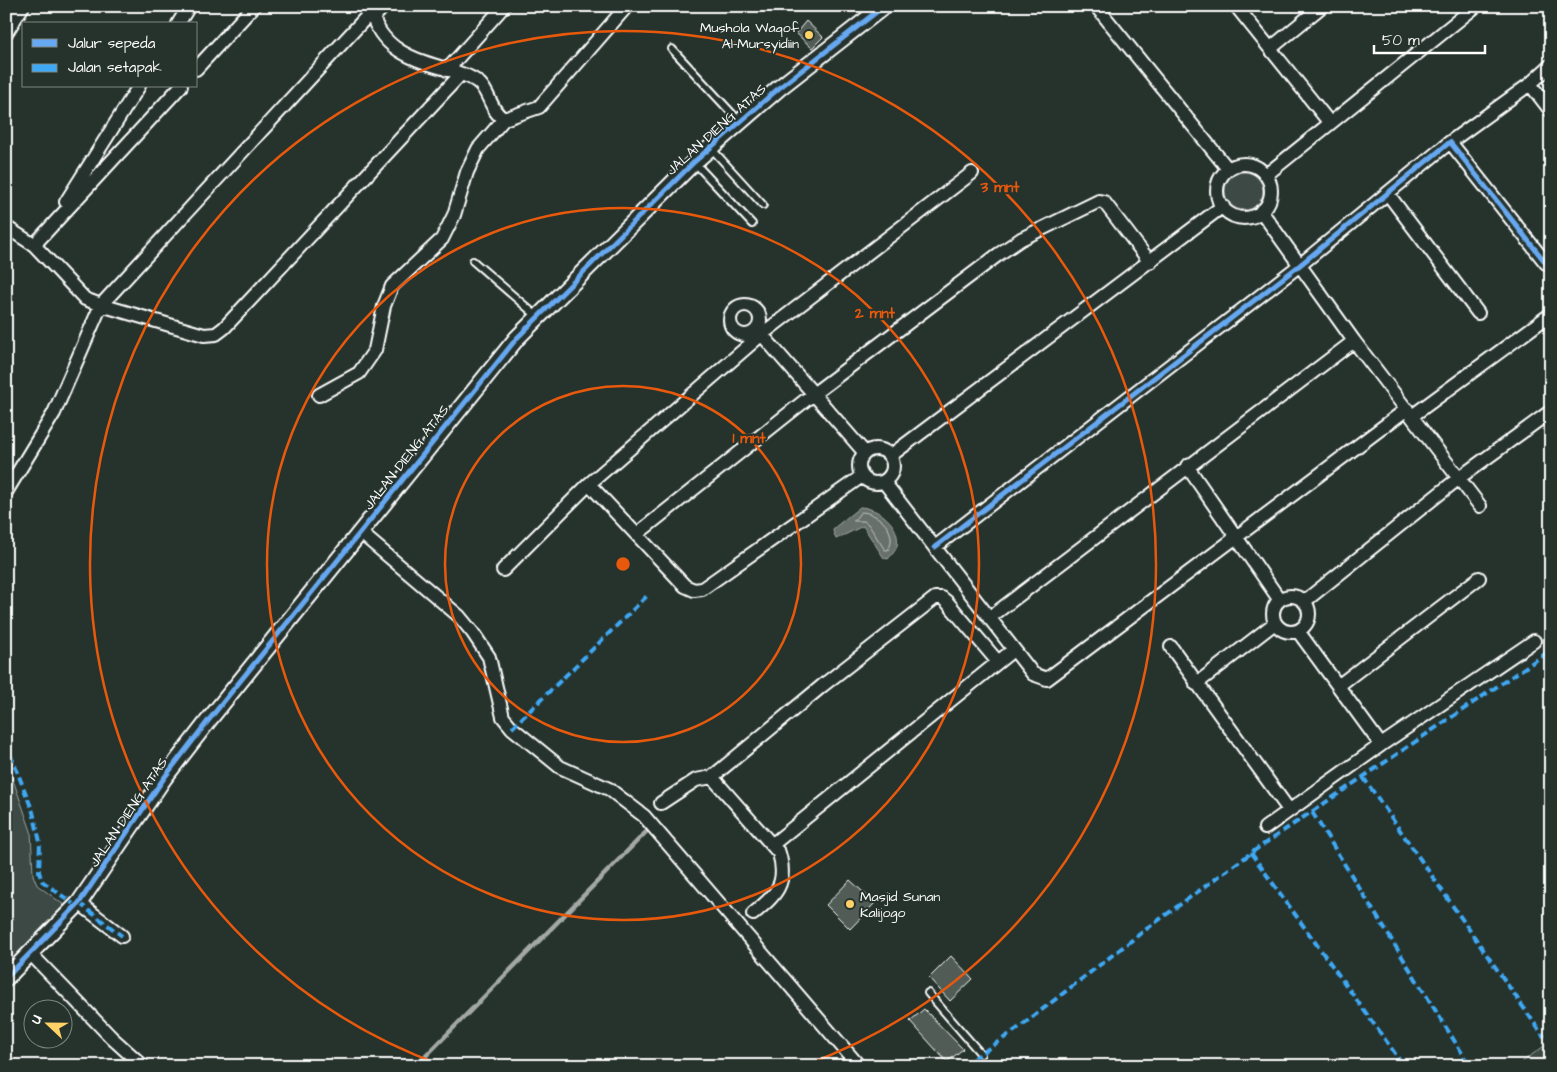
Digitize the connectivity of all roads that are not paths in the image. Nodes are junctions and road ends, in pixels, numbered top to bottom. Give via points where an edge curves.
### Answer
1 (23, 6) edge
2 (189, 6) edge
3 (254, 6) edge
4 (384, 6) edge
5 (504, 6) edge
6 (627, 6) edge
7 (884, 6) edge
8 (1096, 6) edge
9 (1236, 6) edge
10 (1322, 6) edge
11 (1476, 6) edge
12 (371, 13) edge
13 (179, 22) edge
14 (6, 33) edge
15 (1271, 48) junction
16 (672, 49) dead end
17 (1551, 65) edge
18 (198, 67) edge
19 (447, 70) junction
20 (461, 74) junction
21 (1530, 84) junction
22 (138, 88) edge
23 (179, 88) edge
24 (1551, 111) edge
25 (504, 119) junction
26 (740, 122) junction
27 (1329, 122) junction
28 (1450, 142) junction
29 (710, 148) junction
30 (694, 162) junction
31 (1228, 169) junction
32 (972, 173) dead end
33 (1266, 175) junction
34 (1388, 194) junction
35 (763, 205) dead end
36 (1222, 206) junction
37 (1261, 212) junction
38 (752, 224) dead end
39 (6, 226) edge
40 (49, 230) junction
41 (34, 245) junction
42 (473, 261) dead end
43 (1150, 262) junction
44 (1546, 263) dead end
45 (1300, 265) junction
46 (101, 305) junction
47 (1478, 313) dead end
48 (1551, 314) edge
49 (538, 317) junction
50 (759, 332) junction
51 (1354, 341) junction
52 (319, 394) dead end
53 (812, 395) junction
54 (1551, 411) edge
55 (1409, 412) junction
56 (864, 453) junction
57 (890, 456) junction
58 (1187, 466) junction
59 (862, 476) junction
60 (1459, 478) junction
61 (884, 482) junction
62 (589, 484) junction
63 (6, 492) edge
64 (1480, 506) dead end
65 (361, 533) junction
66 (637, 534) junction
67 (1235, 536) junction
68 (935, 547) junction
69 (503, 570) dead end
70 (1479, 578) dead end
71 (1280, 599) junction
72 (1305, 601) junction
73 (989, 618) junction
74 (1275, 623) junction
75 (1298, 631) junction
76 (1534, 641) dead end
77 (1170, 648) dead end
78 (1013, 650) junction
79 (998, 662) junction
80 (1196, 684) junction
81 (1338, 686) junction
82 (1381, 745) junction
83 (712, 777) junction
84 (661, 803) dead end
85 (1289, 810) junction
86 (1265, 828) dead end
87 (773, 844) junction
88 (79, 903) junction
89 (753, 914) dead end
90 (122, 936) dead end
91 (31, 954) junction
92 (6, 978) edge
93 (928, 993) dead end
94 (981, 1054) dead end
95 (143, 1066) edge
96 (859, 1066) edge

1 - 14 street
2 - 13 street
3 - 18 street
4 - 12 street
5 - 19 street
6 - 25 street via 539,107
7 - 26 street, JALAN DIENG ATAS
8 - 31 street
9 - 15 street
10 - 15 street
11 - 27 street
12 - 19 street via 383,36 403,54 420,63
12 - 46 street
15 - 27 street
16 - 26 lane
17 - 21 street
19 - 20 street
20 - 25 street via 480,84 498,116
20 - 46 street via 216,334 204,335
21 - 24 street
21 - 28 street
22 - 40 street
23 - 40 street
25 - 52 street via 478,149 442,239 392,286 384,306 375,350 359,373
26 - 29 street, JALAN DIENG ATAS
27 - 33 street
28 - 34 street
28 - 44 street
29 - 30 street, JALAN DIENG ATAS
29 - 35 lane
30 - 38 lane
30 - 49 street, JALAN DIENG ATAS
31 - 33 street via 1248,164
31 - 36 street via 1218,186 1217,194
32 - 50 street
33 - 37 street via 1271,194
34 - 45 street
34 - 47 street
36 - 37 street via 1232,215 1244,218
36 - 43 street
37 - 45 street
39 - 41 street
40 - 41 street
41 - 46 street via 85,299
42 - 49 lane
43 - 53 street via 1108,205 1098,201 1020,238
43 - 57 street
45 - 51 street
45 - 68 street
46 - 63 street via 54,413
48 - 55 street
49 - 65 street, JALAN DIENG ATAS via 469,395
50 - 53 street
50 - 62 street
51 - 55 street
51 - 58 street
53 - 56 street
53 - 66 street
54 - 60 street
55 - 60 street
55 - 67 street
56 - 57 street via 881,450
56 - 59 street via 859,467
57 - 61 street via 892,473
58 - 67 street
58 - 73 street
59 - 61 street via 874,484
59 - 66 street via 702,590 685,586
60 - 64 street
60 - 72 street
61 - 68 street
62 - 66 street
62 - 69 street
65 - 88 street, JALAN DIENG ATAS via 169,771
65 - 96 street via 459,616 473,634 489,657 503,717 512,728 560,767 609,790 644,816
67 - 71 street
67 - 78 street via 1053,676 1047,679 1033,674
68 - 73 street
70 - 81 street
71 - 72 street via 1296,595
71 - 74 street via 1273,608
72 - 75 street via 1309,618 1304,628
73 - 78 street
74 - 75 street via 1283,630
74 - 80 street
75 - 81 street
76 - 82 street
77 - 80 street
78 - 79 street
79 - 83 street via 947,602 935,598
79 - 87 street
80 - 85 street
81 - 82 street
82 - 85 street
83 - 84 street via 696,780
83 - 87 street
85 - 86 street
87 - 89 street via 780,853 784,869 782,882
88 - 90 street
88 - 91 street, JALAN DIENG ATAS
91 - 92 street, JALAN DIENG ATAS
91 - 95 street
93 - 94 lane

